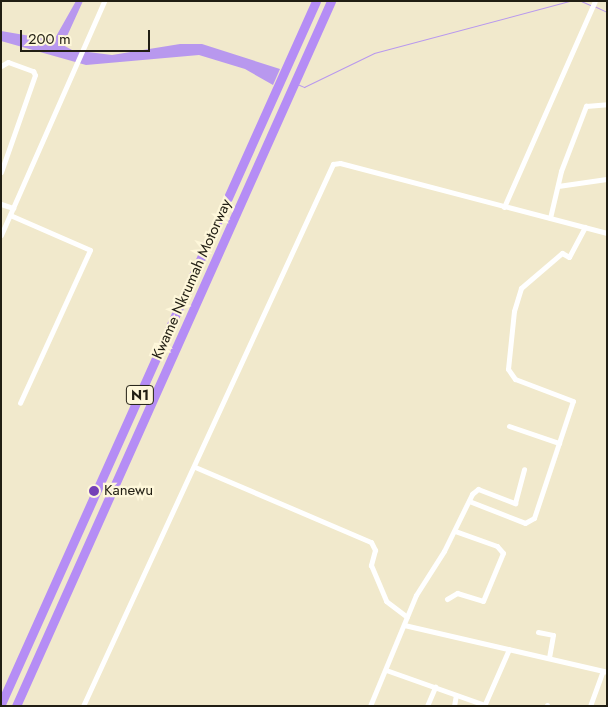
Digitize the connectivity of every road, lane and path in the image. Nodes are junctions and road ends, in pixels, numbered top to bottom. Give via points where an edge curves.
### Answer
1 (104, 1) edge
2 (316, 1) edge
3 (331, 1) edge
4 (595, 1) edge
5 (1, 66) edge
6 (607, 104) edge
7 (1, 172) edge
8 (607, 179) edge
9 (558, 186) junction
10 (1, 204) edge
11 (504, 207) junction
12 (13, 208) junction
13 (10, 215) junction
14 (550, 218) junction
15 (585, 228) junction
16 (607, 233) edge
17 (1, 235) edge
18 (20, 403) dead end
19 (510, 426) dead end
20 (560, 443) junction
21 (195, 467) junction
22 (524, 469) dead end
23 (468, 501) junction
24 (455, 531) junction
25 (446, 599) dead end
26 (407, 617) junction
27 (404, 625) junction
28 (538, 632) dead end
29 (509, 649) junction
30 (549, 657) junction
31 (386, 670) junction
32 (605, 671) edge
33 (434, 687) junction
34 (456, 695) junction
35 (1, 704) edge
36 (484, 705) edge
37 (16, 706) edge
38 (82, 706) edge
39 (370, 706) edge
40 (427, 706) edge
41 (454, 706) edge
42 (590, 706) edge

1 - 12 street
2 - 35 highway, Kwame Nkrumah Motorway / N1
3 - 37 highway, Kwame Nkrumah Motorway / N1
4 - 11 street
5 - 7 street via 8,62 33,71 35,75
6 - 9 street via 586,106
8 - 9 street
9 - 14 street
10 - 12 street
11 - 14 street
11 - 21 street via 340,163 333,164
12 - 13 street
13 - 17 street
13 - 18 street via 90,250
14 - 15 street
15 - 16 street
15 - 20 street via 570,256 562,253 520,288 514,311 508,369 514,379 573,400
19 - 20 street
20 - 23 street via 531,523 525,524
21 - 26 street via 371,542 375,550 371,566 386,601
21 - 38 street
22 - 23 street via 515,503 478,489
23 - 24 street
24 - 25 street via 497,546 503,553 483,601 457,593
24 - 26 street via 420,587
26 - 27 street
27 - 29 street
27 - 31 street
28 - 30 street via 553,635
29 - 30 street
29 - 36 street
30 - 32 street
31 - 33 street
31 - 39 street
32 - 42 street
33 - 34 street
33 - 40 street
34 - 36 street
34 - 41 street

